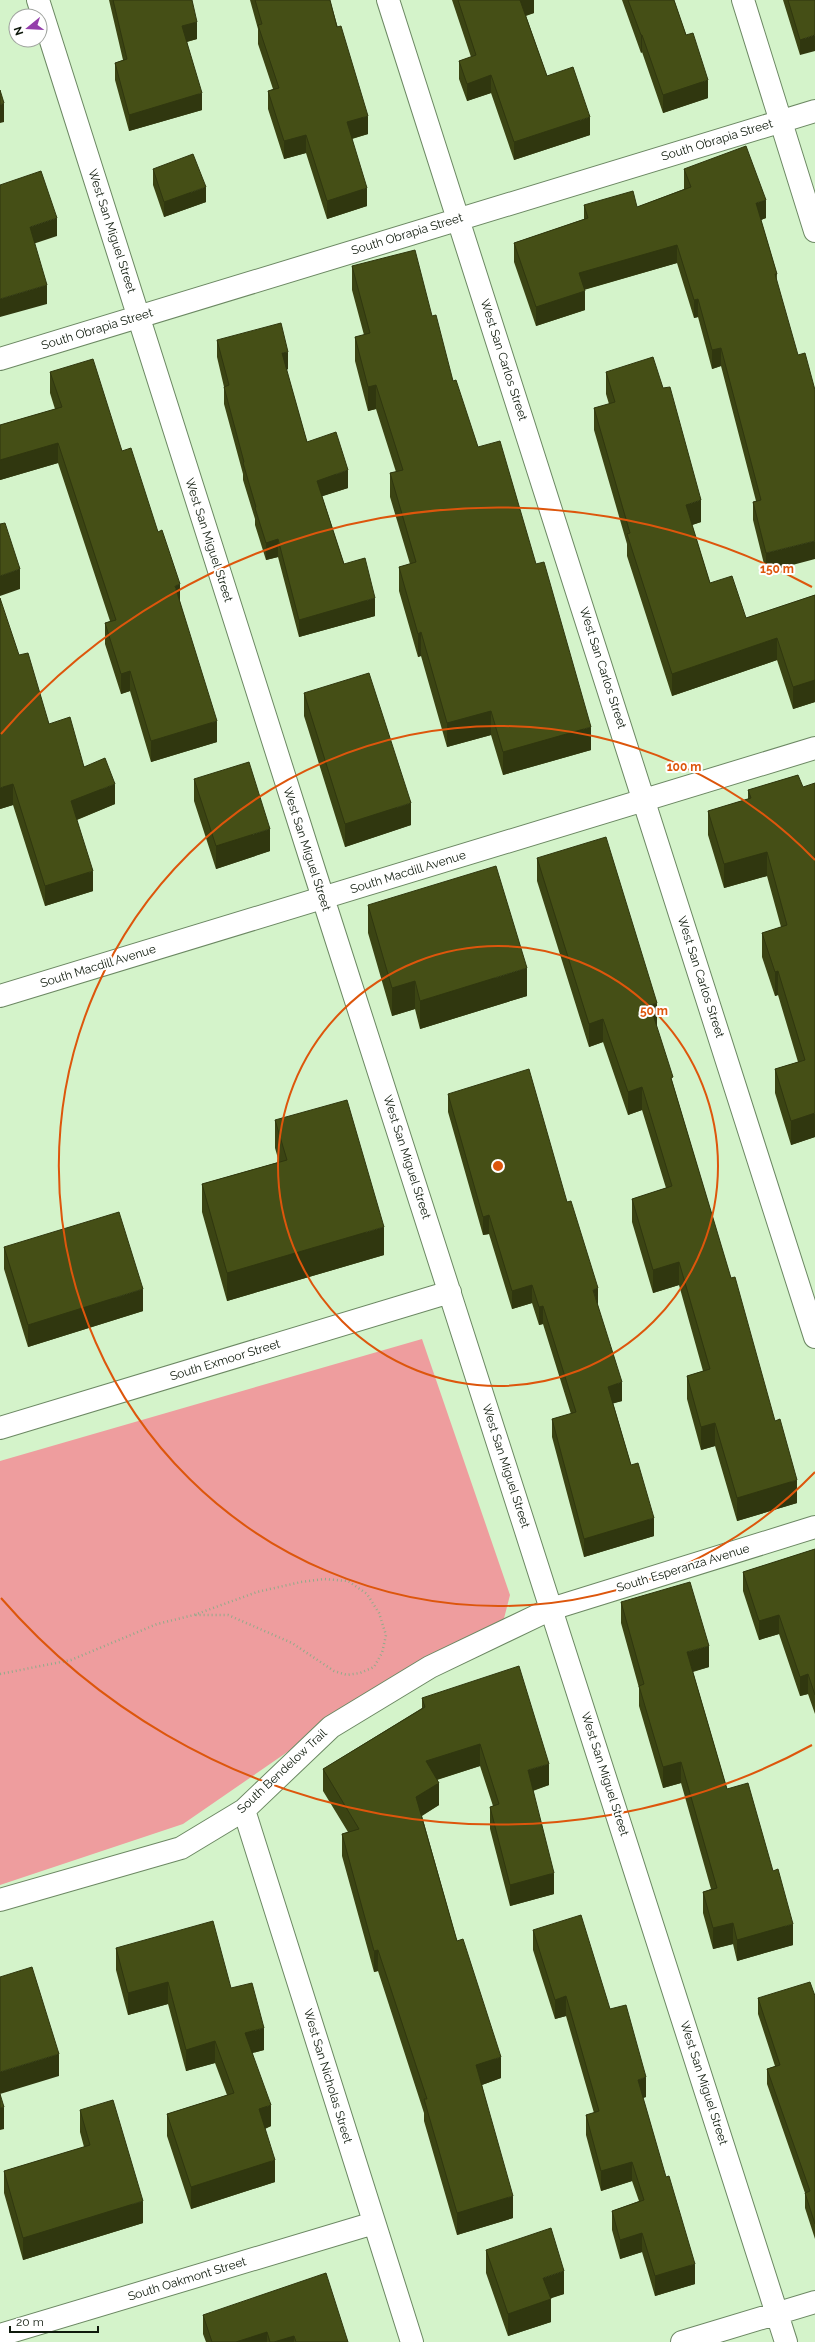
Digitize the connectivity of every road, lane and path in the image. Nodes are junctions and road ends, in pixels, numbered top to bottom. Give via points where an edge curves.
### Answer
1 (38, 0) edge
2 (388, 0) edge
3 (743, 0) edge
4 (815, 111) edge
5 (780, 122) junction
6 (458, 218) junction
7 (815, 231) edge
8 (139, 316) junction
9 (0, 359) edge
10 (815, 748) edge
11 (645, 799) junction
12 (323, 898) junction
13 (1, 994) edge
14 (450, 1292) junction
15 (815, 1337) edge
16 (0, 1428) edge
17 (815, 1528) edge
18 (552, 1609) junction
19 (194, 1616) junction
20 (0, 1674) edge
21 (244, 1810) junction
22 (0, 1900) edge
23 (374, 2223) junction
24 (815, 2302) edge
25 (778, 2313) junction
26 (0, 2335) edge
27 (412, 2342) edge
28 (682, 2342) edge
29 (786, 2342) edge

1 - 8 street, West San Miguel Street
2 - 6 street, West San Carlos Street
3 - 5 street
4 - 5 street, South Obrapia Street
5 - 6 street, South Obrapia Street
5 - 7 street
6 - 8 street, South Obrapia Street
6 - 11 street, West San Carlos Street
8 - 9 street, South Obrapia Street
8 - 12 street, West San Miguel Street
10 - 11 street, South Macdill Avenue
11 - 12 street, South Macdill Avenue
11 - 15 street, West San Carlos Street
12 - 13 street, South Macdill Avenue
12 - 14 street, West San Miguel Street
14 - 16 street, South Exmoor Street
14 - 18 street, West San Miguel Street
17 - 18 street, South Esperanza Avenue
18 - 21 street, South Bendelow Trail via 430,1666 330,1727
18 - 25 street, West San Miguel Street
19 - 19 path via 228,1615 292,1643 334,1671 347,1675 360,1674 374,1667 382,1653 386,1636 379,1613 367,1594 348,1581 324,1579 301,1582 257,1592
19 - 20 path via 157,1624 71,1660
21 - 22 street, South Bendelow Trail via 181,1848
21 - 23 street, West San Nicholas Street
23 - 26 street, South Oakmont Street
23 - 27 street, West San Nicholas Street
24 - 25 street
25 - 28 street
25 - 29 street, West San Miguel Street

